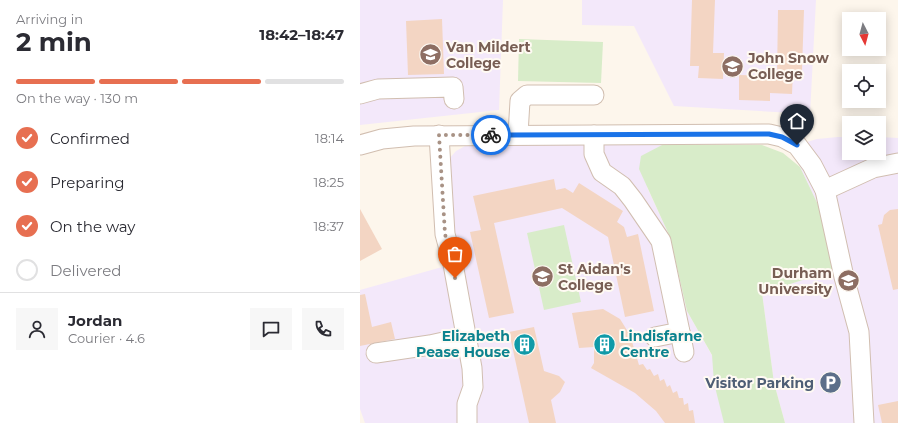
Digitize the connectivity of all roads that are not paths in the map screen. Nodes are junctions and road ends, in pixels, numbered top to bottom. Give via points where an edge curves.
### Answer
1 (360, 94) edge
2 (594, 95) dead end
3 (454, 99) dead end
4 (518, 134) junction
5 (439, 135) junction
6 (594, 135) junction
7 (360, 145) edge
8 (898, 163) edge
9 (825, 190) junction
10 (680, 332) junction
11 (466, 337) junction
12 (655, 337) dead end
13 (684, 352) dead end
14 (376, 353) dead end
15 (467, 423) edge
16 (864, 423) edge

1 - 3 street via 378,89 453,87
2 - 4 street via 527,94 520,102
4 - 5 street
4 - 6 street
5 - 7 street via 382,139
5 - 11 street via 445,234
6 - 9 street via 769,134 782,137 797,145 812,165
6 - 10 street via 594,154 602,172 622,186 661,241
8 - 9 street via 873,168
9 - 16 street via 844,277 860,332
10 - 12 street
10 - 13 street
11 - 14 street
11 - 15 street via 473,388 467,404

